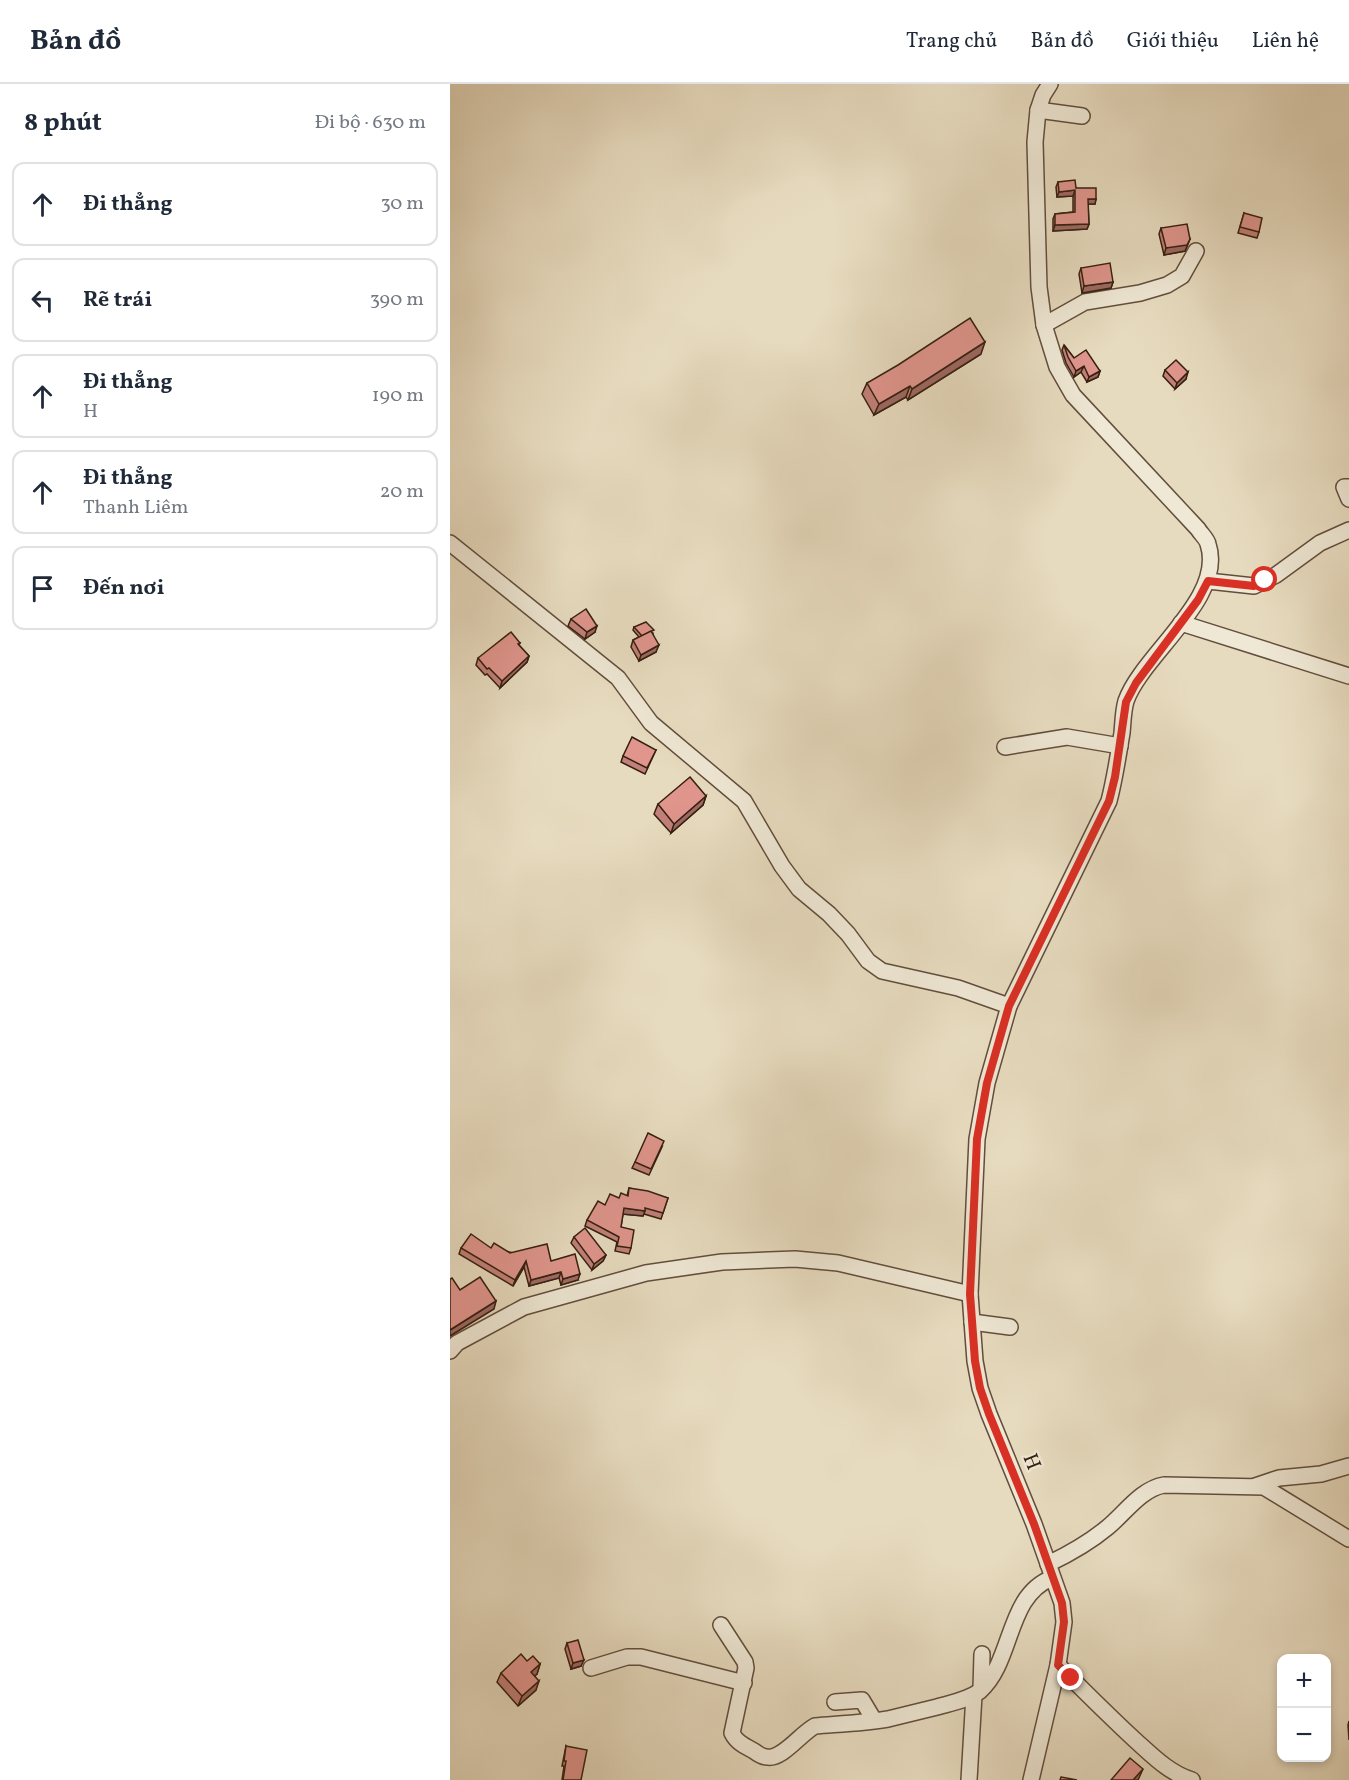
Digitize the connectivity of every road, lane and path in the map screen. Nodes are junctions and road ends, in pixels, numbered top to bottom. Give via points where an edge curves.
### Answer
1 (1050, 84) edge
2 (1038, 110) junction
3 (1082, 116) dead end
4 (1196, 251) dead end
5 (1044, 325) junction
6 (1349, 487) edge
7 (1349, 499) edge
8 (1349, 530) edge
9 (450, 543) edge
10 (1208, 581) junction
11 (1181, 623) junction
12 (1349, 675) edge
13 (1120, 746) junction
14 (1005, 747) dead end
15 (1009, 1006) junction
16 (970, 1294) junction
17 (972, 1322) junction
18 (1010, 1327) dead end
19 (450, 1351) edge
20 (1349, 1466) edge
21 (1256, 1486) junction
22 (1349, 1539) edge
23 (1050, 1571) junction
24 (721, 1625) dead end
25 (982, 1654) dead end
26 (1058, 1665) junction
27 (591, 1668) dead end
28 (744, 1683) junction
29 (978, 1692) junction
30 (835, 1702) dead end
31 (874, 1720) junction
32 (969, 1780) edge
33 (1031, 1780) edge
34 (1192, 1780) edge

1 - 2 street
2 - 3 street
2 - 5 street via 1035,142 1039,287
4 - 5 street via 1182,276 1167,285 1085,302
5 - 10 street via 1057,367 1073,395 1208,544
6 - 7 street via 1344,487
8 - 10 street via 1320,543 1254,586
9 - 15 street via 618,678 651,723 744,801 799,889 829,914 868,961 882,971 958,988
10 - 11 street, H
11 - 12 street
11 - 13 street, H via 1126,702
13 - 14 street via 1067,737
13 - 15 street, H via 1109,801
15 - 16 street, H via 987,1083 977,1139
16 - 17 street, H
16 - 19 street via 838,1263 795,1259 722,1262 646,1273 524,1307 457,1343
17 - 18 street
17 - 23 street, H via 980,1388
20 - 21 street
21 - 22 street via 1274,1492
21 - 23 street via 1155,1486
23 - 26 street, H via 1062,1603 1064,1622
23 - 29 street via 1025,1599 993,1673
24 - 28 street via 745,1662
25 - 29 street
26 - 33 street, H
26 - 34 street via 1153,1756
27 - 28 street via 627,1657 641,1657
28 - 31 street via 732,1733 740,1744 765,1757 781,1754 815,1726
29 - 31 street via 957,1702
29 - 32 street
30 - 31 street via 862,1700

